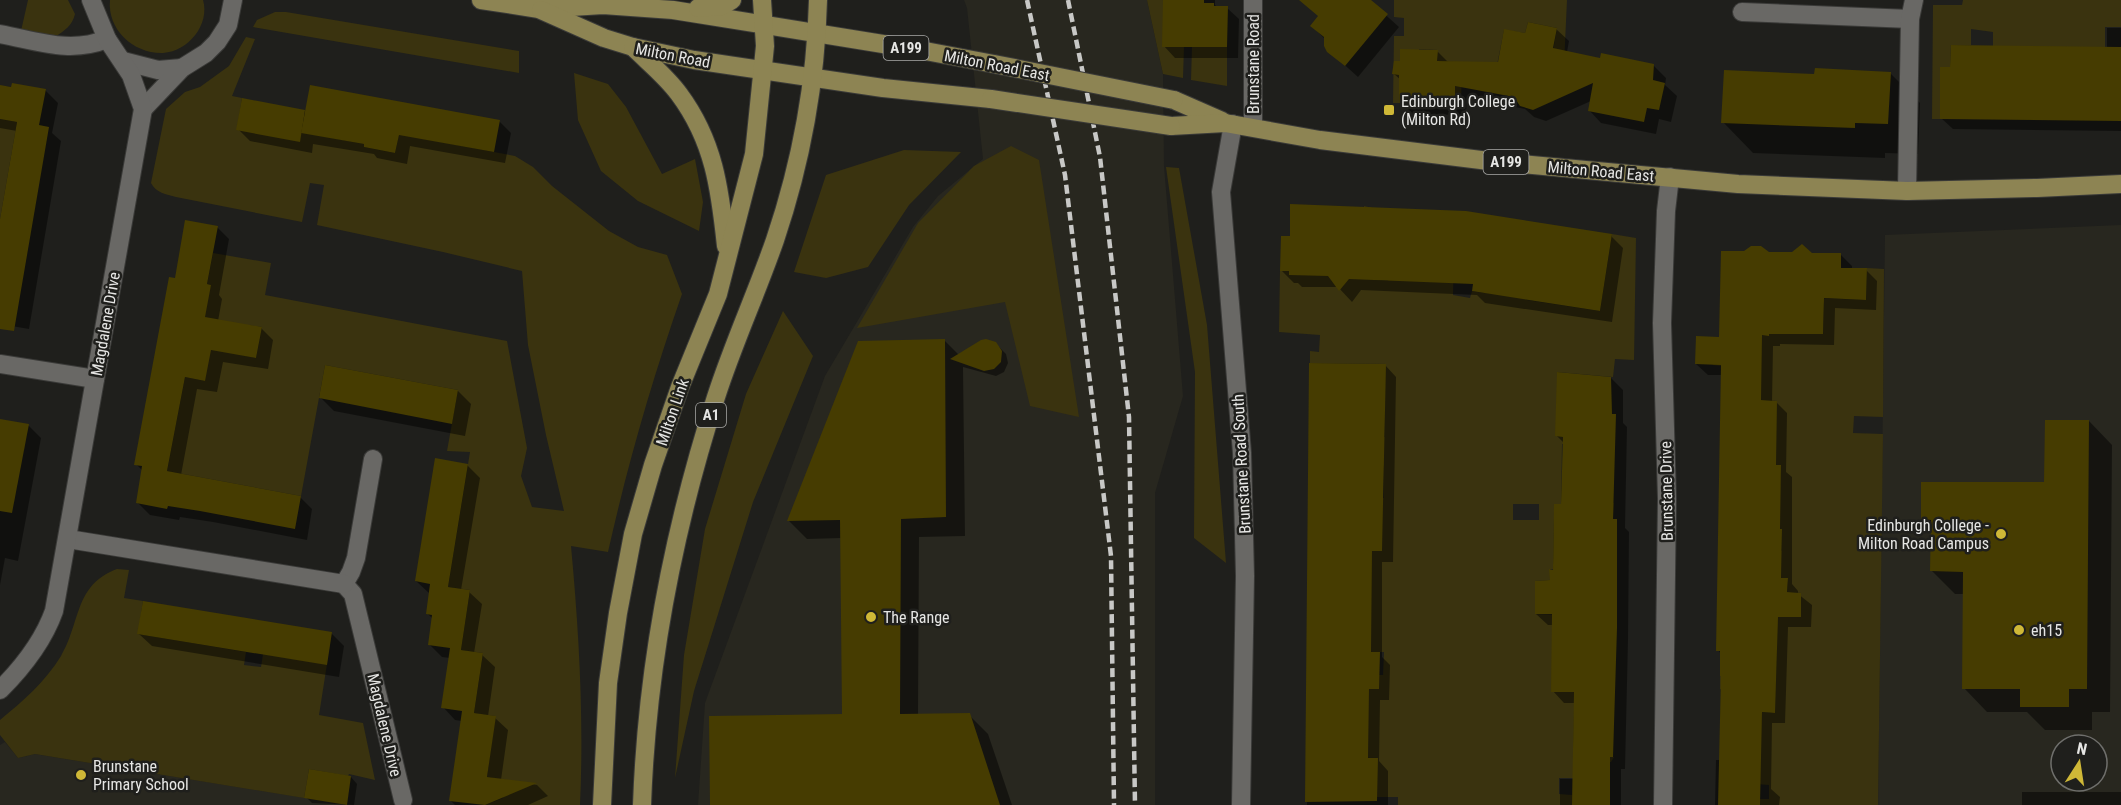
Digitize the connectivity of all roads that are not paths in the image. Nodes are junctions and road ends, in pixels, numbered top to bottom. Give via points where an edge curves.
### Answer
1 (91, 0) edge
2 (233, 0) edge
3 (481, 0) edge
4 (732, 0) edge
5 (762, 0) edge
6 (818, 0) edge
7 (1253, 0) edge
8 (1914, 0) edge
9 (539, 9) junction
10 (673, 10) junction
11 (1742, 12) dead end
12 (1910, 19) junction
13 (764, 25) junction
14 (0, 34) edge
15 (817, 34) junction
16 (107, 39) junction
17 (633, 47) junction
18 (123, 60) junction
19 (182, 68) junction
20 (764, 71) junction
21 (813, 78) junction
22 (143, 109) junction
23 (1229, 123) junction
24 (1252, 128) junction
25 (1670, 177) junction
26 (2121, 184) edge
27 (1907, 190) junction
28 (727, 257) junction
29 (0, 364) edge
30 (95, 379) junction
31 (373, 459) dead end
32 (68, 540) junction
33 (344, 584) junction
34 (0, 690) edge
35 (403, 800) dead end
36 (602, 805) edge
37 (642, 805) edge
38 (1241, 805) edge
39 (1663, 805) edge

1 - 16 street, Magdalene Drive
2 - 19 street via 228,25 217,42
3 - 9 main road, Milton Road / A1
4 - 10 main road via 722,6
5 - 13 main road, Milton Link
6 - 15 main road
7 - 24 street, Brunstane Road
8 - 12 street
9 - 10 main road, Milton Road / A1 via 603,5
9 - 17 main road, Milton Road / A1
10 - 13 main road, Milton Road / A1
11 - 12 street
12 - 27 street
13 - 15 main road, Milton Road East / A1
13 - 20 main road, Milton Link / A1
14 - 16 street via 74,47
15 - 21 main road, A1
15 - 23 main road, Milton Road East / A199, bridge via 1174,100
16 - 18 street, Magdalene Drive
17 - 20 main road, Milton Road / A1
17 - 28 main road, A1 via 678,92 703,133 715,172
18 - 19 street via 158,70
18 - 22 street, Magdalene Drive
19 - 22 street
20 - 21 main road, Milton Road / A1
20 - 28 main road, Milton Link / A1 via 754,154
21 - 23 main road, Milton Road East / A199, bridge via 1171,126
21 - 37 main road, A1 via 802,143 776,238 717,393 691,478 658,631
22 - 30 street, Magdalene Drive
23 - 24 main road, Milton Road East / A199
23 - 38 street, Brunstane Road South via 1221,192 1242,453 1245,576
24 - 25 main road, Milton Road East / A199 via 1478,160
25 - 27 main road, Milton Road East / A199 via 1784,187
25 - 39 street, Brunstane Drive via 1662,323 1667,500
26 - 27 main road, Milton Road East / A199
28 - 36 main road, Milton Link / A1 via 718,294 680,387 633,534 608,683
29 - 30 street
30 - 32 street, Magdalene Drive
31 - 33 street via 356,558
32 - 33 street
32 - 34 street, Magdalene Drive via 48,626 30,656
33 - 35 street, Magdalene Drive via 353,594

